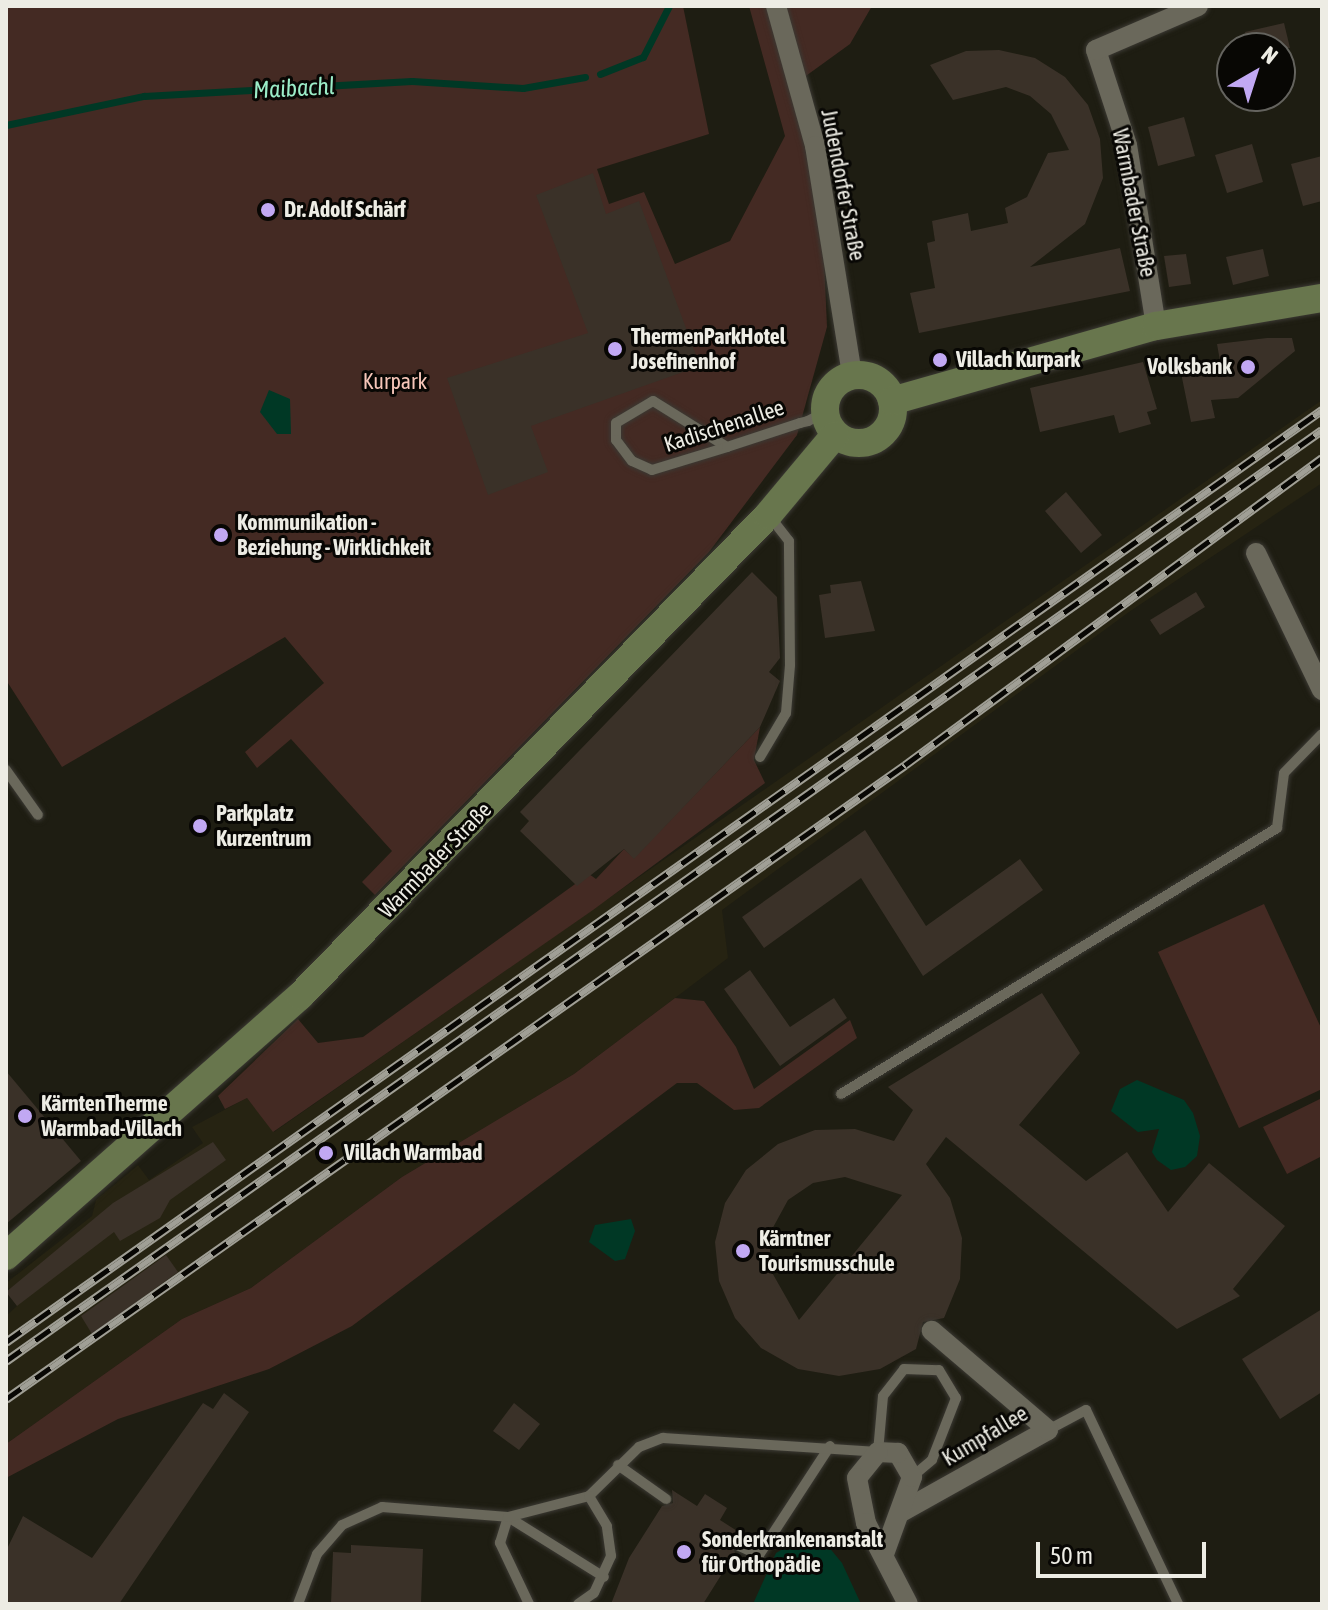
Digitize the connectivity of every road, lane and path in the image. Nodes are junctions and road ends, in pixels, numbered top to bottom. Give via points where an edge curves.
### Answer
1 (776, 6) edge
2 (1198, 6) edge
3 (1322, 298) edge
4 (1156, 326) junction
5 (852, 375) junction
6 (892, 401) junction
7 (823, 423) junction
8 (727, 447) junction
9 (768, 515) junction
10 (1256, 553) dead end
11 (1322, 690) edge
12 (1322, 734) edge
13 (760, 757) dead end
14 (6, 770) edge
15 (38, 815) dead end
16 (841, 1094) dead end
17 (6, 1256) edge
18 (932, 1331) dead end
19 (1048, 1430) junction
20 (830, 1446) junction
21 (878, 1452) junction
22 (618, 1465) junction
23 (912, 1477) junction
24 (589, 1496) junction
25 (666, 1499) dead end
26 (903, 1511) junction
27 (508, 1517) junction
28 (739, 1546) dead end
29 (884, 1554) junction
30 (604, 1577) junction
31 (298, 1604) edge
32 (529, 1604) edge
33 (578, 1604) edge
34 (908, 1604) edge
35 (1178, 1604) edge

1 - 5 street, Judendorfer Straße via 815,146
2 - 4 street, Warmbader Straße via 1096,50 1127,145
3 - 4 street
4 - 6 street
5 - 6 street via 882,383
5 - 7 street, Warmbader Straße via 829,393
6 - 7 street via 891,423 876,439 855,443
7 - 8 lane, Kadischenallee
7 - 9 street, Warmbader Straße
8 - 8 lane, Kadischenallee via 652,470 632,461 616,440 616,423 653,401
9 - 13 lane via 789,541 790,665 786,713
9 - 17 street, Warmbader Straße via 300,996
10 - 11 street
12 - 16 lane via 1284,773 1277,828
14 - 15 lane
18 - 19 street, Kumpfallee
19 - 26 street, Kumpfallee
19 - 35 lane via 1086,1410
20 - 21 lane
20 - 22 lane via 688,1436 639,1447
20 - 28 lane via 759,1555
21 - 23 street via 898,1453
21 - 23 lane via 883,1396 904,1369 939,1370 956,1398 932,1460
21 - 29 street via 857,1478 866,1523
22 - 24 lane
22 - 25 lane
23 - 26 street
24 - 27 lane
24 - 30 lane via 611,1539
26 - 29 street
27 - 30 lane
27 - 31 lane via 382,1507 342,1525 317,1554
27 - 32 lane via 500,1543
29 - 34 street
30 - 33 lane

